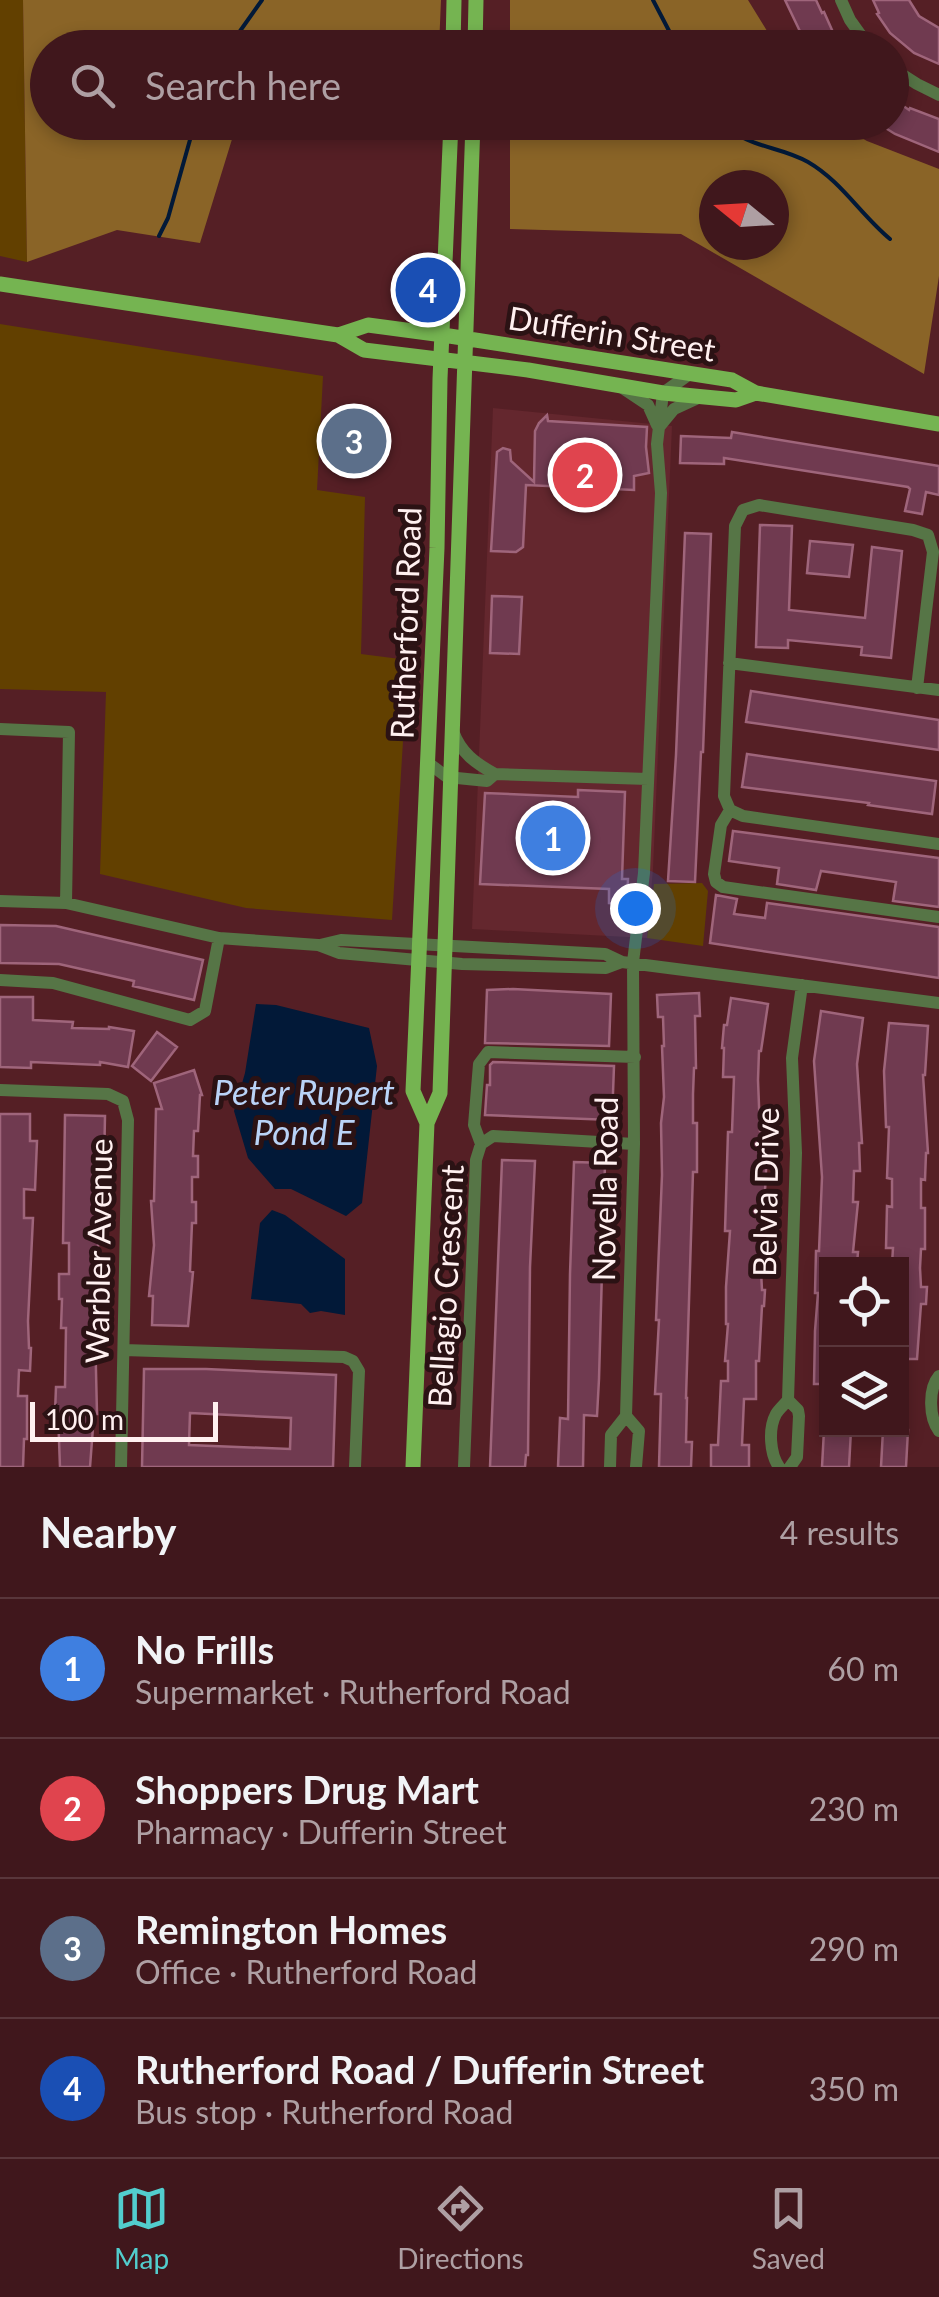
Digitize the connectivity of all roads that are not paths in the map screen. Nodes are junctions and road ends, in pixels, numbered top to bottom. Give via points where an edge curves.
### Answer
1 (454, 0) edge
2 (476, 0) edge
3 (840, 0) edge
4 (453, 30) edge
5 (475, 30) edge
6 (857, 30) edge
7 (909, 79) edge
8 (939, 95) edge
9 (450, 140) edge
10 (473, 140) edge
11 (0, 284) edge
12 (338, 334) junction
13 (443, 335) junction
14 (465, 338) junction
15 (441, 359) junction
16 (463, 361) junction
17 (691, 373) junction
18 (619, 386) junction
19 (662, 393) junction
20 (756, 393) junction
21 (701, 396) junction
22 (939, 424) edge
23 (658, 428) junction
24 (934, 533) edge
25 (730, 663) junction
26 (917, 688) junction
27 (939, 690) edge
28 (0, 730) edge
29 (452, 730) junction
30 (427, 762) junction
31 (495, 774) junction
32 (451, 778) junction
33 (648, 778) junction
34 (475, 780) junction
35 (450, 809) junction
36 (730, 810) junction
37 (939, 844) edge
38 (0, 901) edge
39 (66, 903) junction
40 (939, 917) edge
41 (219, 938) junction
42 (419, 943) junction
43 (445, 944) junction
44 (318, 945) junction
45 (418, 961) junction
46 (627, 962) junction
47 (444, 963) junction
48 (0, 980) edge
49 (802, 984) junction
50 (939, 1003) edge
51 (635, 1057) junction
52 (0, 1090) edge
53 (428, 1123) junction
54 (481, 1144) junction
55 (634, 1144) junction
56 (124, 1350) junction
57 (939, 1376) edge
58 (788, 1400) junction
59 (626, 1416) junction
60 (939, 1432) edge
61 (121, 1467) edge
62 (355, 1467) edge
63 (413, 1467) edge
64 (464, 1467) edge
65 (610, 1467) edge
66 (636, 1467) edge
67 (779, 1467) edge
68 (790, 1467) edge

1 - 4 main road
2 - 5 main road
3 - 6 street
7 - 8 street
9 - 13 main road, Rutherford Road
10 - 14 main road, Rutherford Road
11 - 12 main road, Dufferin Street
12 - 13 main road, Dufferin Street via 368,326
12 - 15 main road, Dufferin Street via 364,350
13 - 14 main road, Dufferin Street
13 - 15 main road, Rutherford Road
14 - 16 main road, Rutherford Road
14 - 17 main road, Dufferin Street
15 - 16 main road, Dufferin Street
15 - 30 main road, Rutherford Road
16 - 18 main road, Dufferin Street
16 - 29 main road, Rutherford Road
17 - 19 street
17 - 20 main road, Dufferin Street via 732,380
18 - 19 main road, Dufferin Street
18 - 23 street via 648,405
19 - 21 main road, Dufferin Street
19 - 23 street, Novella Road
20 - 21 main road, Dufferin Street via 736,400
20 - 22 main road, Dufferin Street
21 - 23 street via 674,409
23 - 33 street, Novella Road via 662,493
24 - 25 street via 759,505 743,510 735,526
24 - 26 street
25 - 26 street
25 - 36 street via 724,796
26 - 27 street
28 - 39 street via 69,732
29 - 31 street via 472,761
29 - 32 main road, Rutherford Road
30 - 32 street
30 - 42 main road, Rutherford Road
31 - 33 street
31 - 34 street
32 - 34 street
32 - 35 main road, Rutherford Road
33 - 46 street, Novella Road via 644,872
34 - 35 street
35 - 43 main road, Rutherford Road
36 - 37 street
36 - 40 street via 714,874 723,887
38 - 39 street
39 - 41 street
41 - 44 street
41 - 48 street via 205,1011 190,1020 53,983
42 - 43 street
42 - 44 street
42 - 45 main road, Rutherford Road
43 - 46 street via 605,954
43 - 47 main road, Rutherford Road
44 - 45 street
45 - 47 street
45 - 53 main road, Rutherford Road via 412,1091
46 - 47 street via 606,968
46 - 49 street
46 - 51 street, Novella Road
47 - 53 main road, Rutherford Road via 440,1093
49 - 50 street
49 - 58 street, Belvia Drive via 792,1058 796,1153
51 - 54 street via 488,1052 479,1064 474,1125
51 - 55 street, Novella Road
52 - 56 street, Warbler Avenue via 108,1094 123,1101
53 - 63 main road, Rutherford Road
54 - 55 street, Bellagio Crescent via 494,1136
54 - 64 street, Bellagio Crescent
55 - 59 street, Novella Road
56 - 61 street, Warbler Avenue
56 - 62 street via 344,1356 359,1371
57 - 60 street via 931,1415
58 - 67 street, Belvia Drive via 774,1416 772,1456
58 - 68 street, Belvia Drive via 799,1416 797,1457
59 - 65 street, Novella Road via 612,1435
59 - 66 street, Novella Road via 639,1432

